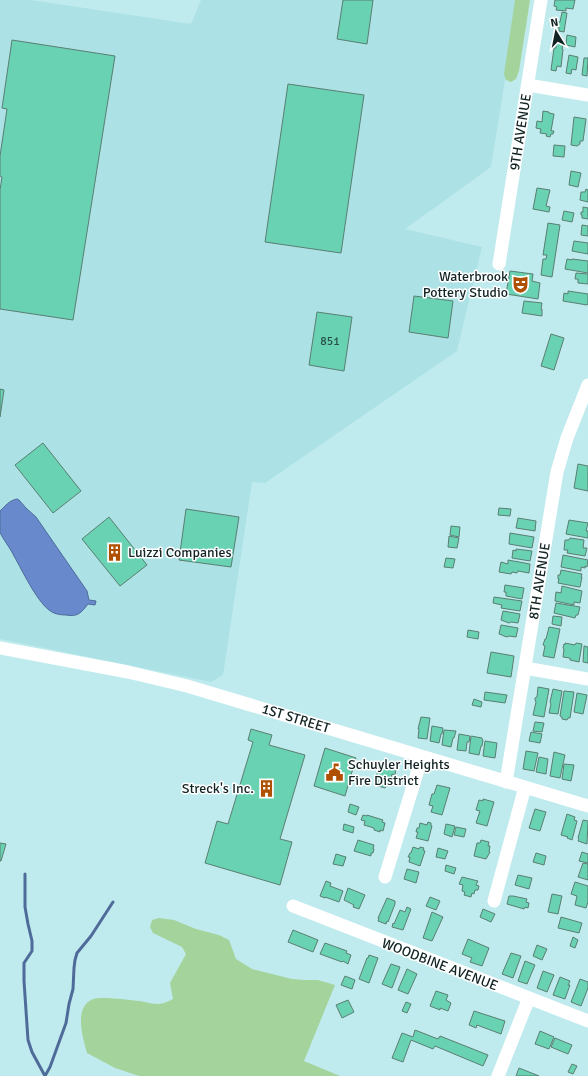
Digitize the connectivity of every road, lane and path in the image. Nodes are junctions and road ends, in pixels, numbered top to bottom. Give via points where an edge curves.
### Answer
1 (541, 0) edge
2 (528, 85) junction
3 (588, 95) edge
4 (499, 264) dead end
5 (588, 386) edge
6 (0, 648) edge
7 (525, 668) junction
8 (588, 679) edge
9 (422, 757) junction
10 (506, 782) junction
11 (525, 787) junction
12 (588, 806) edge
13 (385, 877) dead end
14 (494, 901) dead end
15 (293, 906) dead end
16 (529, 998) junction
17 (588, 1021) edge
18 (498, 1076) edge

1 - 2 street, 9TH AVENUE
2 - 3 street
2 - 4 street, 9TH AVENUE
5 - 7 street, 8TH AVENUE via 567,438 557,472
6 - 9 street, 1ST STREET via 157,678
7 - 8 street
7 - 10 street, 8TH AVENUE
9 - 10 street, 1ST STREET
9 - 13 street
10 - 11 street, 1ST STREET
11 - 12 street, 1ST STREET
11 - 14 street
15 - 16 street, WOODBINE AVENUE
16 - 17 street, WOODBINE AVENUE
16 - 18 street

